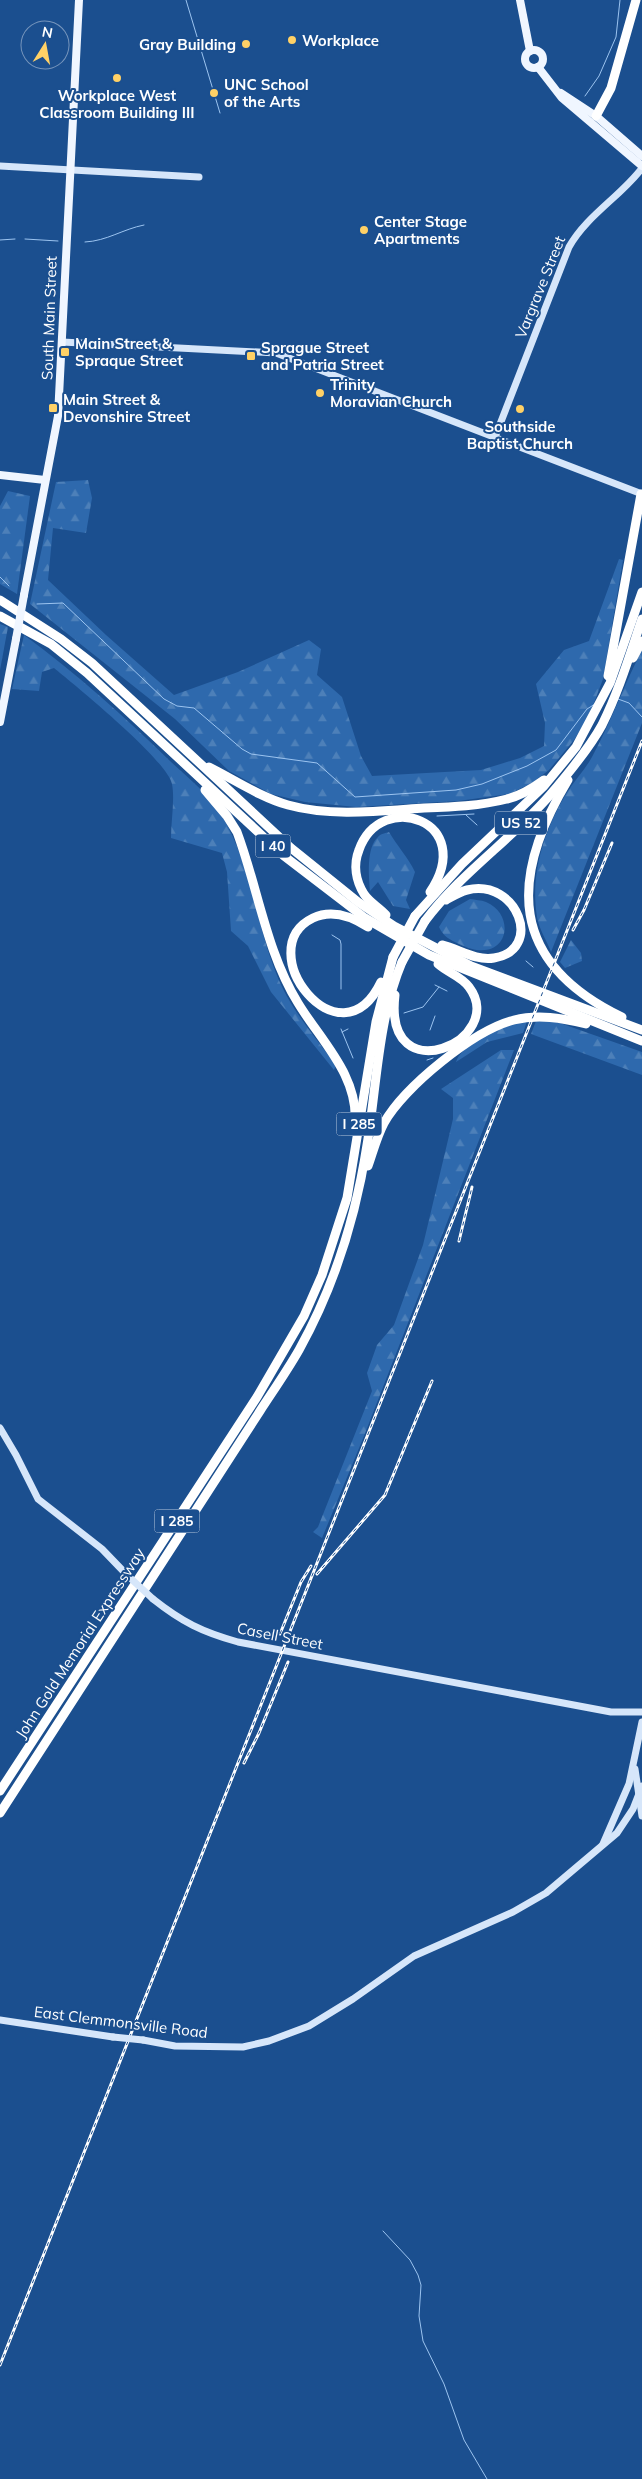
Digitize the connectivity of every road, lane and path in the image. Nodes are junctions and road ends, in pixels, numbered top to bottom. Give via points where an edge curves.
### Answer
1 (79, 0) edge
2 (520, 0) edge
3 (636, 0) edge
4 (530, 50) junction
5 (538, 67) junction
6 (595, 121) junction
7 (642, 156) edge
8 (0, 166) edge
9 (642, 167) edge
10 (69, 170) junction
11 (198, 177) dead end
12 (62, 342) junction
13 (495, 437) junction
14 (0, 475) edge
15 (45, 480) junction
16 (641, 493) edge
17 (642, 592) edge
18 (0, 600) edge
19 (0, 616) edge
20 (642, 619) edge
21 (642, 641) edge
22 (622, 678) junction
23 (608, 683) junction
24 (0, 722) edge
25 (595, 736) junction
26 (166, 745) junction
27 (198, 761) junction
28 (558, 769) junction
29 (439, 902) junction
30 (416, 916) junction
31 (391, 924) junction
32 (390, 934) junction
33 (432, 945) junction
34 (429, 955) junction
35 (388, 971) junction
36 (398, 972) junction
37 (642, 1028) edge
38 (614, 1030) junction
39 (642, 1042) edge
40 (352, 1169) junction
41 (350, 1226) junction
42 (0, 1428) edge
43 (642, 1712) edge
44 (642, 1722) edge
45 (635, 1757) junction
46 (20, 1760) junction
47 (0, 1786) edge
48 (642, 1786) edge
49 (0, 1791) edge
50 (638, 1794) junction
51 (0, 1813) edge
52 (642, 1816) edge
53 (602, 1845) junction
54 (0, 2020) edge

1 - 10 main road, South Main Street
2 - 4 main road
3 - 6 highway via 611,88
4 - 5 main road via 525,57 526,63 530,67
4 - 5 main road via 538,50 543,56
5 - 6 main road via 559,92
6 - 7 main road
6 - 9 main road
8 - 10 main road
9 - 13 main road, Vargrave Street via 581,229 568,247
10 - 11 main road
10 - 12 main road, South Main Street
12 - 13 main road via 276,353
12 - 15 main road, South Main Street via 58,416
13 - 16 main road
14 - 15 main road
15 - 24 main road, South Main Street, bridge
16 - 23 highway
17 - 23 highway
18 - 27 highway, I 40 via 92,663
19 - 26 highway, I 40 via 51,644
20 - 22 highway, John Gold Memorial Expressway / US 52
21 - 22 highway
22 - 25 highway, John Gold Memorial Expressway / US 52
23 - 28 highway, John Gold Memorial Expressway / US 52 via 583,737
25 - 29 highway, John Gold Memorial Expressway / US 52 via 549,796
25 - 37 highway via 544,825 530,872 529,913 540,949 563,978 609,1011
26 - 32 highway, I 40 via 284,856 342,902
26 - 40 highway via 212,796 237,832 283,977 336,1057 349,1085 355,1118
27 - 28 highway via 272,800 312,809 367,812 471,806 508,799 532,788
27 - 31 highway, I 40 via 324,877
28 - 30 highway, John Gold Memorial Expressway / US 52 via 445,881
29 - 33 highway via 471,889 495,892 515,906 520,919 520,933 511,949 493,958 476,958 444,945
29 - 36 highway, John Gold Memorial Expressway / I 285, bridge
30 - 31 highway via 440,874 444,861 443,847 438,836 425,823 411,818 392,819 368,834 360,847 356,867 363,893 385,913
30 - 35 highway, John Gold Memorial Expressway / I 285, bridge
31 - 33 highway, I 40
32 - 34 highway, I 40
32 - 35 highway via 379,934 346,916 325,914 302,926 292,951 294,971 304,992 331,1011 362,1007
33 - 37 highway, I 40 via 471,966
34 - 36 highway via 467,984 475,999 472,1023 453,1045 429,1052 404,1040 394,1010
34 - 38 highway, I 40
35 - 40 highway, John Gold Memorial Expressway / I 285 via 376,1022
36 - 41 highway, John Gold Memorial Expressway / I 285 via 385,1016 367,1147
38 - 39 highway, I 40
38 - 41 highway via 554,1017 532,1017 496,1026 459,1049 401,1100 384,1123
40 - 46 highway, John Gold Memorial Expressway / I 285 via 342,1216 322,1275 282,1357
41 - 51 highway, John Gold Memorial Expressway / I 285 via 330,1282 299,1349
42 - 43 main road, Casell Street, bridge via 38,1499 102,1549 172,1616 198,1630 245,1644 611,1712
44 - 45 main road
45 - 50 main road
45 - 53 main road, East Clemmonsville Road via 625,1796
46 - 47 highway
46 - 49 highway, John Gold Memorial Expressway / I 285
48 - 50 main road, East Clemmonsville Road
50 - 52 main road
50 - 53 main road, East Clemmonsville Road via 624,1825
53 - 54 main road, East Clemmonsville Road, bridge via 546,1893 513,1912 414,1956 353,1999 290,2035 242,2047 214,2048

